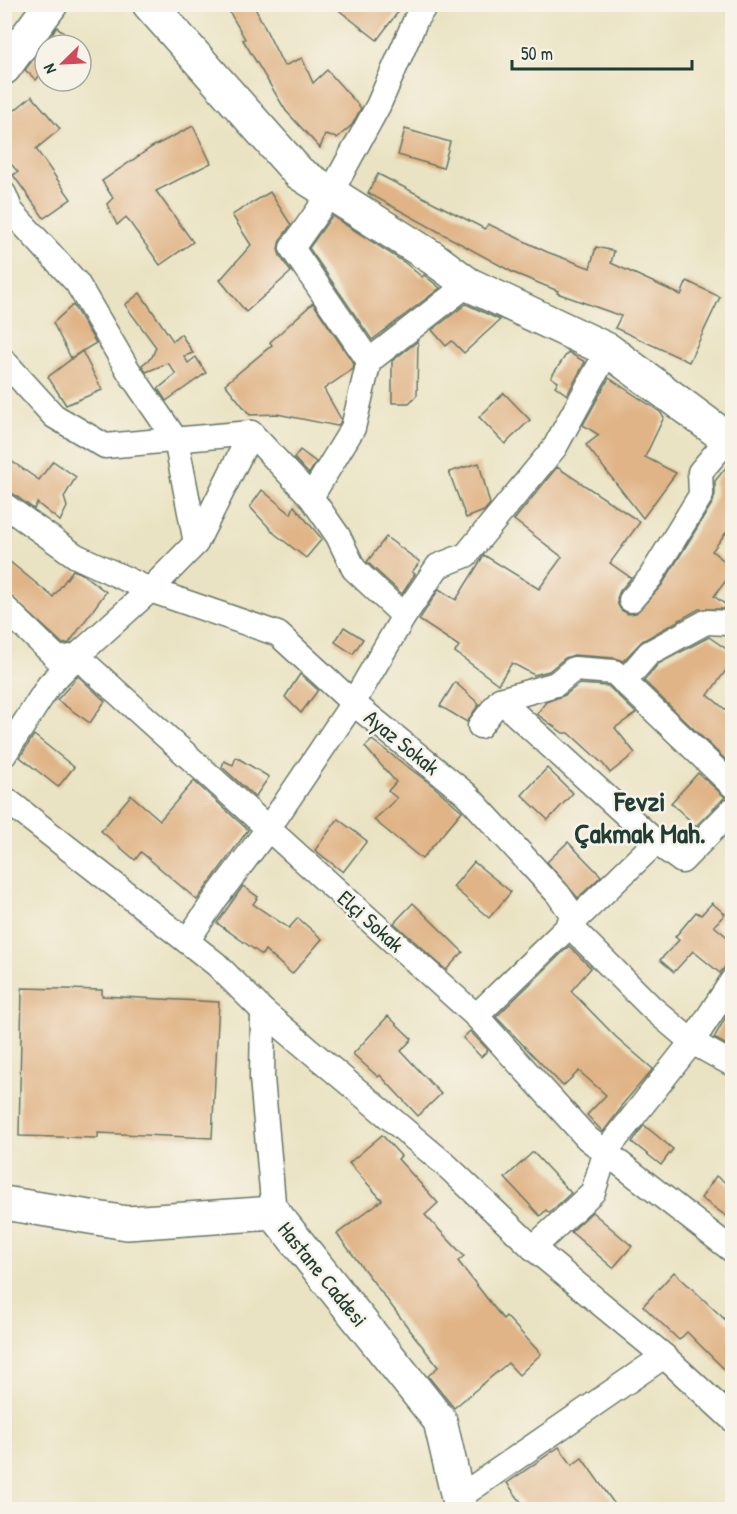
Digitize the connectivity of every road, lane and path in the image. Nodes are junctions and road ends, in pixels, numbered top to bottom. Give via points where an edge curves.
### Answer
1 (51, 4) edge
2 (149, 4) edge
3 (426, 4) edge
4 (4, 68) edge
5 (4, 194) edge
6 (330, 194) junction
7 (468, 284) junction
8 (608, 350) junction
9 (4, 361) edge
10 (369, 361) junction
11 (251, 433) junction
12 (176, 440) junction
13 (730, 440) edge
14 (310, 497) junction
15 (4, 504) edge
16 (196, 543) junction
17 (150, 590) junction
18 (631, 600) dead end
19 (4, 607) edge
20 (404, 616) junction
21 (732, 621) edge
22 (77, 656) junction
23 (624, 682) junction
24 (500, 700) junction
25 (353, 703) junction
26 (480, 726) dead end
27 (4, 755) edge
28 (732, 785) edge
29 (4, 798) edge
30 (732, 810) edge
31 (268, 829) junction
32 (656, 842) junction
33 (569, 925) junction
34 (188, 941) junction
35 (732, 981) edge
36 (263, 1011) junction
37 (476, 1016) junction
38 (692, 1042) junction
39 (732, 1064) edge
40 (606, 1151) junction
41 (4, 1203) edge
42 (274, 1213) junction
43 (533, 1248) junction
44 (732, 1250) edge
45 (664, 1356) junction
46 (732, 1419) edge
47 (459, 1504) edge

1 - 4 street
2 - 6 street via 299,173
3 - 6 street via 378,106
5 - 12 street via 11,211 77,283 128,370
6 - 7 street
6 - 10 street via 292,248
7 - 8 street
7 - 10 street
8 - 13 street
8 - 20 street via 555,447 466,555 438,566
9 - 12 street via 54,416 105,446
10 - 14 street via 353,428
11 - 12 street
11 - 14 street
11 - 16 street
12 - 16 street
13 - 18 street via 700,472 701,495 650,578
14 - 20 street via 338,536 354,569
15 - 17 street, Ayaz Sokak via 76,556
16 - 17 street
17 - 22 street
17 - 25 street, Ayaz Sokak via 278,634
19 - 22 street via 58,659
20 - 25 street
21 - 23 street via 706,622 649,653
22 - 27 street via 49,685
22 - 31 street, Elçi Sokak
23 - 24 street via 614,672 574,669 556,684
23 - 28 street
24 - 26 street
24 - 32 street
25 - 31 street
25 - 33 street, Ayaz Sokak via 466,794 558,894 572,914
29 - 34 street
30 - 32 street via 682,861
31 - 34 street
31 - 37 street, Elçi Sokak
32 - 33 street
33 - 37 street
33 - 38 street, Ayaz Sokak
34 - 36 street
35 - 38 street
36 - 42 street via 262,1078
36 - 43 street via 447,1166
37 - 40 street, Elçi Sokak via 587,1138
38 - 39 street, Ayaz Sokak
38 - 40 street
40 - 43 street via 593,1192
40 - 44 street, Elçi Sokak
41 - 42 street, Hastane Caddesi via 127,1223
42 - 47 street, Hastane Caddesi via 440,1421
43 - 45 street
45 - 46 street
45 - 47 street

